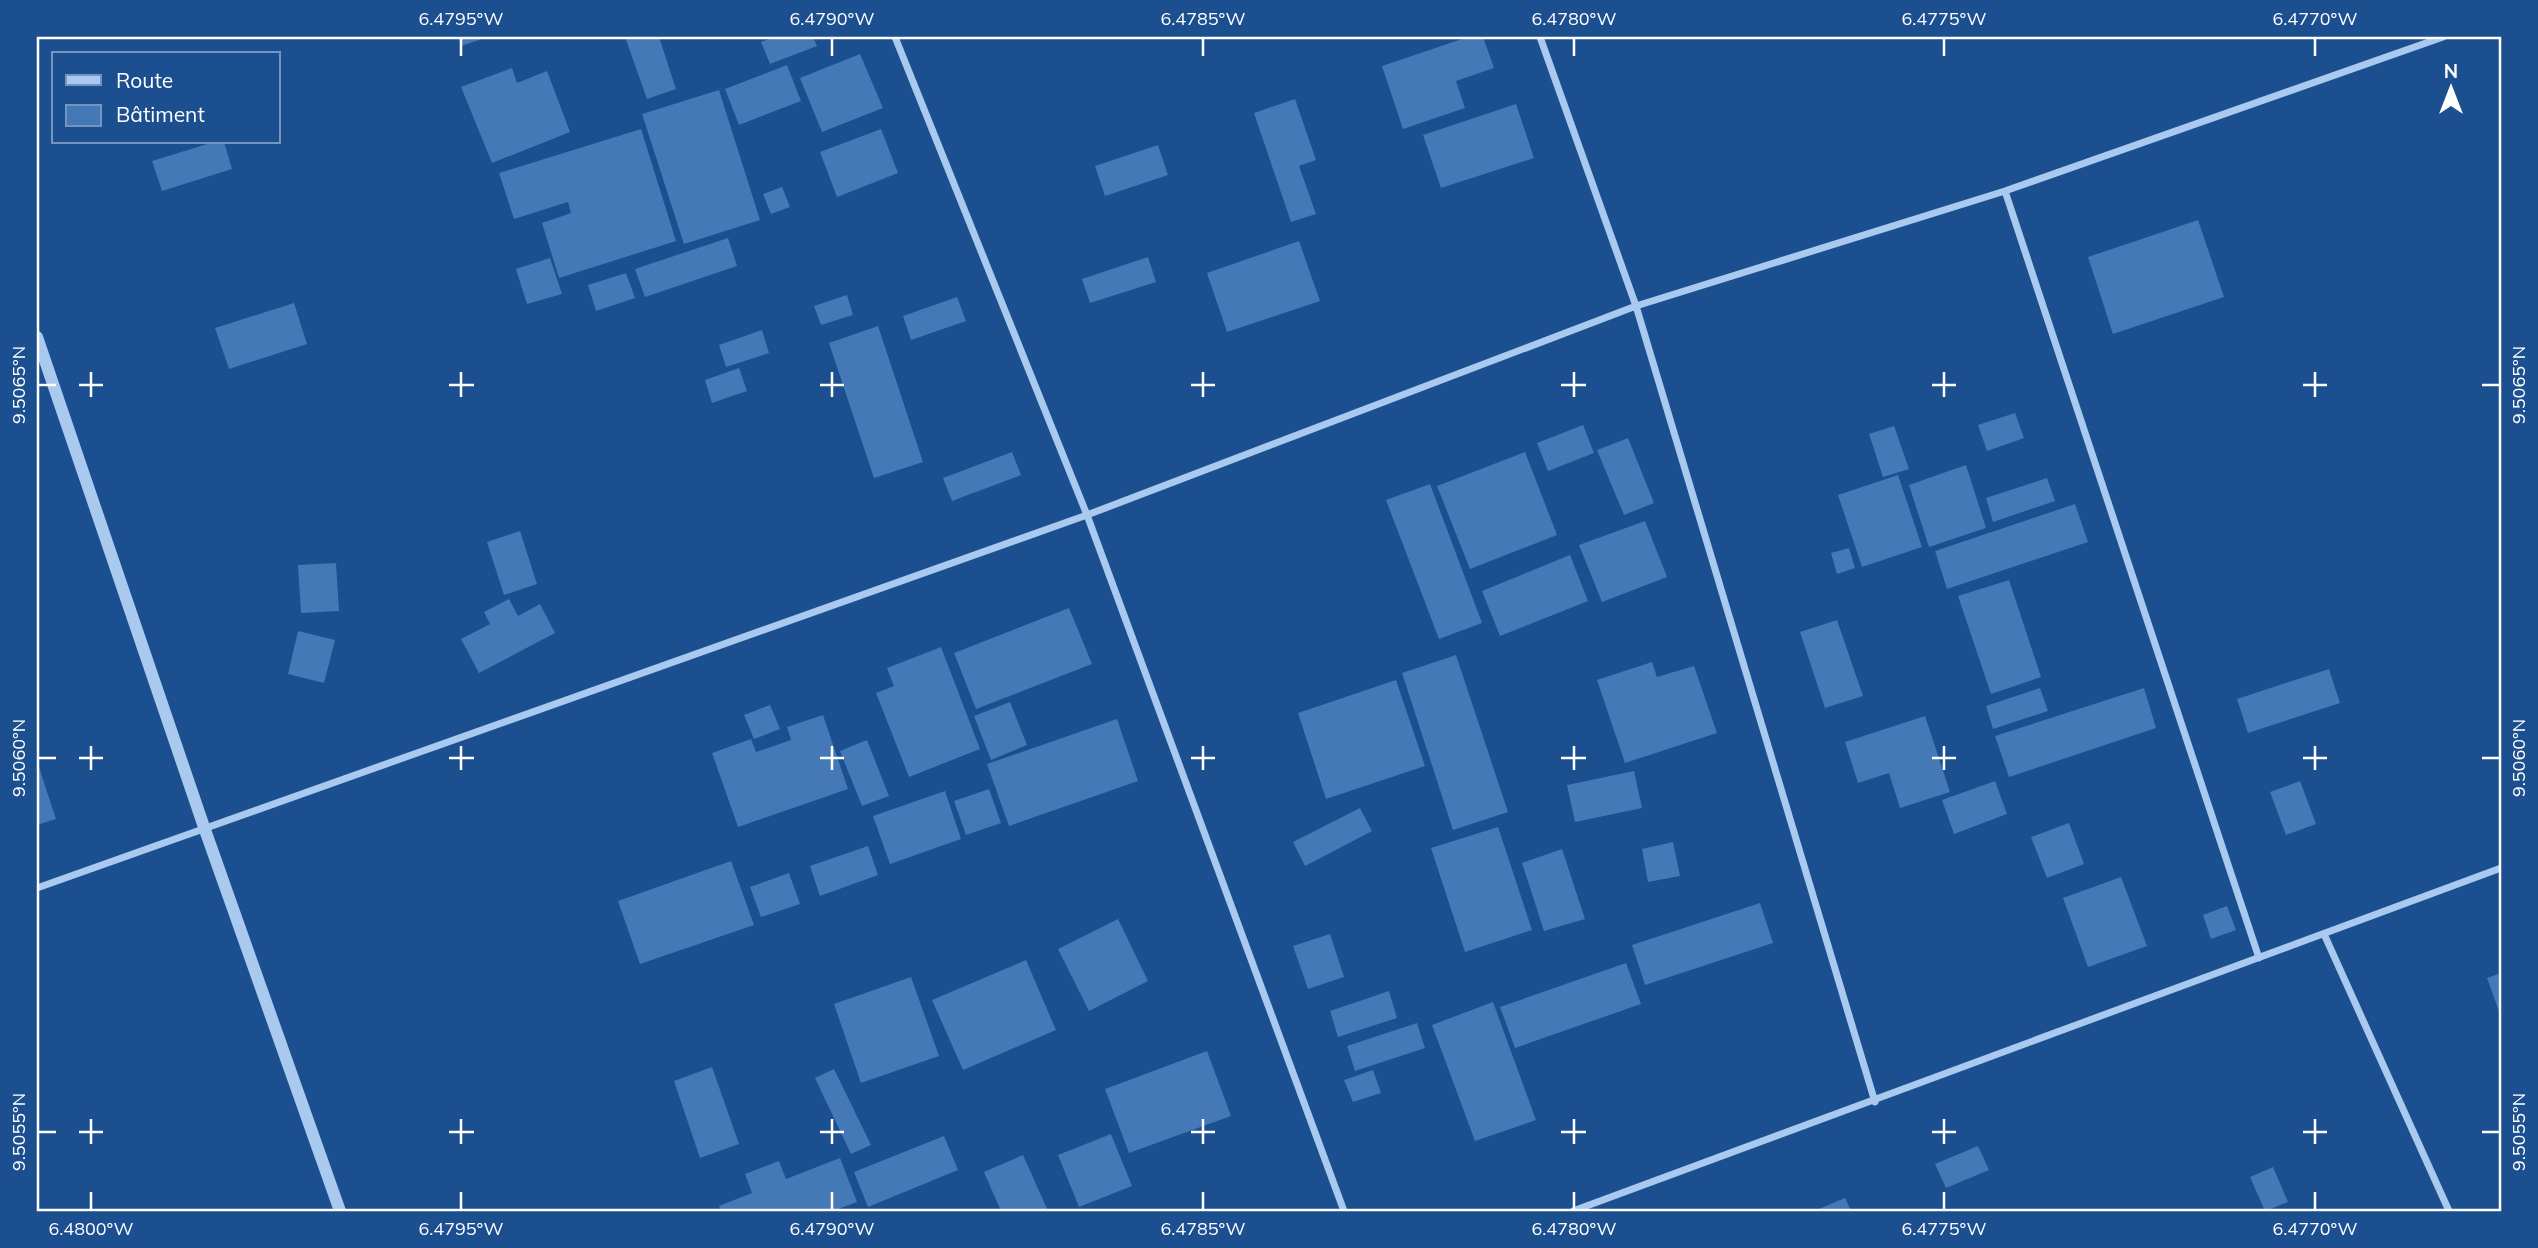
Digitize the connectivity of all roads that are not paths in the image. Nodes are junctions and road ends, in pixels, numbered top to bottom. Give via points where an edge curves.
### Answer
1 (895, 37) edge
2 (1541, 37) edge
3 (2443, 37) edge
4 (2005, 191) junction
5 (1636, 306) junction
6 (37, 337) edge
7 (1087, 515) junction
8 (204, 827) junction
9 (2501, 868) edge
10 (37, 888) edge
11 (2324, 934) junction
12 (2259, 957) junction
13 (1875, 1102) junction
14 (340, 1211) edge
15 (1344, 1211) edge
16 (1573, 1211) edge
17 (2449, 1211) edge

1 - 7 street
2 - 5 street
3 - 4 street
4 - 5 street
4 - 12 street
5 - 7 street
5 - 13 street
6 - 8 street
7 - 8 street
7 - 15 street
8 - 10 street
8 - 14 street
9 - 11 street
11 - 12 street
11 - 17 street
12 - 13 street
13 - 16 street

